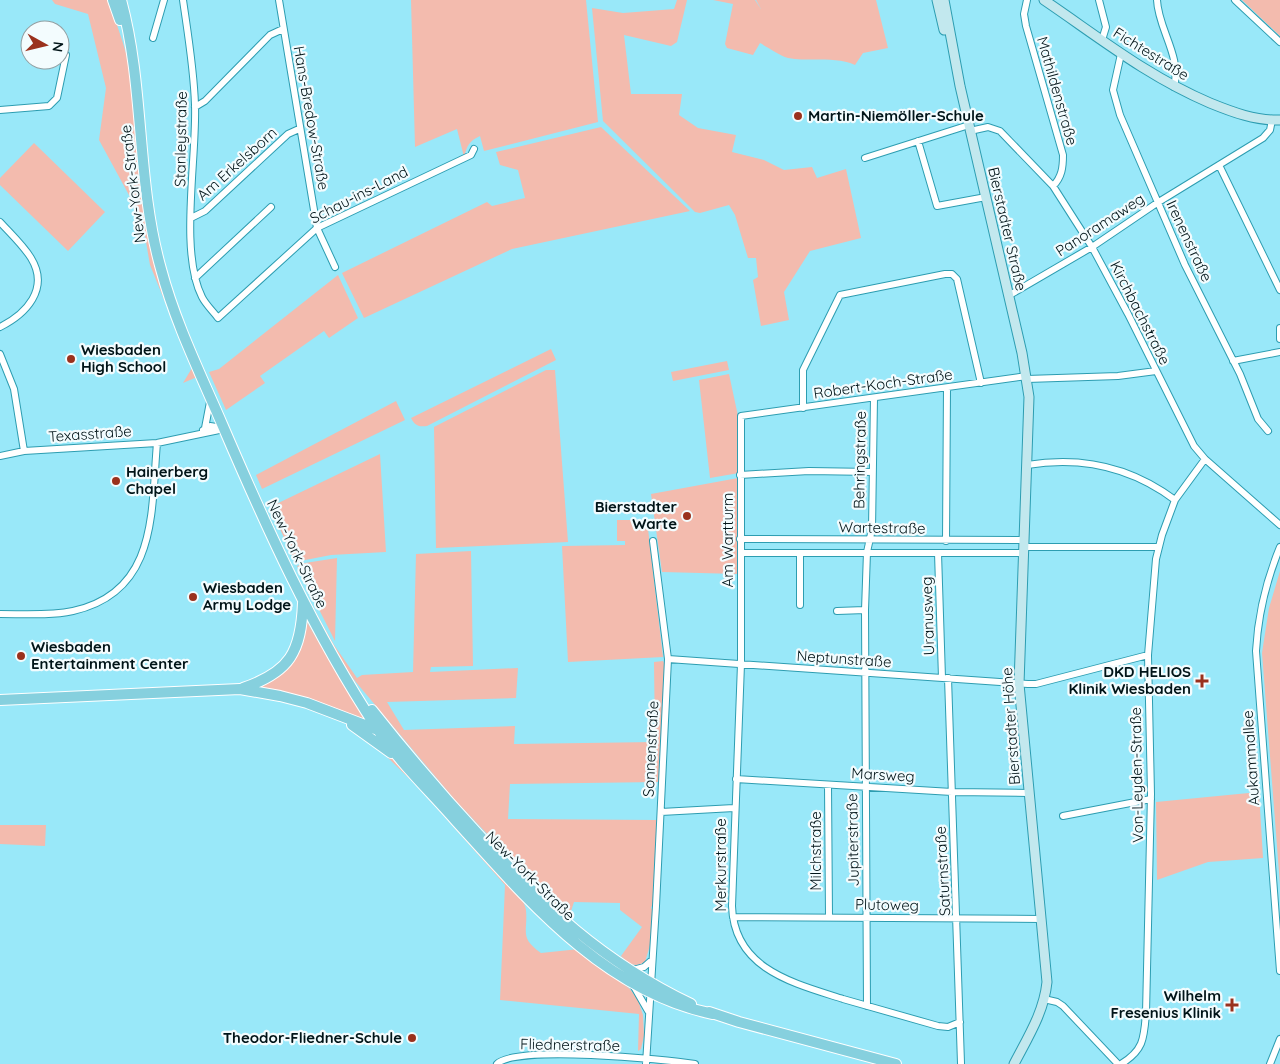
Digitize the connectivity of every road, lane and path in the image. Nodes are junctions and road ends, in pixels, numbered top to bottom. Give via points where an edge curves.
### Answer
1 (113, 0) edge
2 (121, 0) edge
3 (164, 0) edge
4 (183, 0) edge
5 (279, 0) edge
6 (937, 0) edge
7 (944, 0) edge
8 (1027, 0) edge
9 (1044, 0) edge
10 (1100, 0) edge
11 (1157, 0) edge
12 (1235, 0) edge
13 (283, 29) junction
14 (153, 38) dead end
15 (1102, 40) junction
16 (1280, 42) edge
17 (1121, 54) junction
18 (133, 59) junction
19 (63, 70) edge
20 (960, 86) junction
21 (1174, 87) junction
22 (195, 107) junction
23 (0, 110) edge
24 (1276, 120) edge
25 (970, 128) junction
26 (300, 129) junction
27 (918, 141) junction
28 (474, 149) dead end
29 (865, 158) dead end
30 (1219, 165) junction
31 (1053, 186) junction
32 (986, 196) junction
33 (1157, 203) junction
34 (271, 207) dead end
35 (191, 218) junction
36 (0, 222) edge
37 (317, 228) junction
38 (1092, 247) junction
39 (335, 267) dead end
40 (195, 278) junction
41 (1280, 290) edge
42 (1008, 296) junction
43 (218, 318) joint
44 (0, 327) edge
45 (1280, 328) edge
46 (1280, 339) edge
47 (1280, 352) edge
48 (0, 354) edge
49 (1233, 361) junction
50 (1156, 371) junction
51 (1027, 377) junction
52 (980, 383) junction
53 (947, 388) junction
54 (210, 396) junction
55 (874, 398) junction
56 (803, 408) junction
57 (741, 416) joint
58 (205, 428) junction
59 (223, 428) junction
60 (1268, 431) dead end
61 (197, 434) junction
62 (157, 443) junction
63 (24, 451) junction
64 (0, 456) edge
65 (1206, 459) junction
66 (1027, 465) junction
67 (872, 472) junction
68 (740, 475) junction
69 (1175, 500) junction
70 (1280, 525) edge
71 (740, 539) junction
72 (870, 540) junction
73 (653, 541) dead end
74 (946, 541) junction
75 (1024, 547) junction
76 (1158, 547) junction
77 (1280, 547) edge
78 (866, 552) junction
79 (741, 553) junction
80 (800, 553) junction
81 (938, 553) junction
82 (303, 603) junction
83 (800, 605) dead end
84 (865, 610) junction
85 (837, 611) dead end
86 (0, 614) edge
87 (1148, 655) junction
88 (668, 659) junction
89 (741, 664) junction
90 (338, 665) junction
91 (866, 673) junction
92 (945, 678) junction
93 (1019, 684) junction
94 (240, 689) junction
95 (0, 700) edge
96 (332, 713) junction
97 (378, 730) junction
98 (396, 741) junction
99 (413, 773) junction
100 (736, 779) junction
101 (828, 785) junction
102 (865, 786) junction
103 (952, 792) junction
104 (1029, 793) junction
105 (1151, 800) junction
106 (734, 808) junction
107 (661, 812) junction
108 (1063, 816) dead end
109 (733, 917) junction
110 (829, 917) junction
111 (867, 917) junction
112 (1042, 918) junction
113 (958, 919) junction
114 (652, 959) junction
115 (630, 970) junction
116 (1280, 971) edge
117 (630, 981) junction
118 (650, 987) junction
119 (1044, 998) junction
120 (867, 1006) junction
121 (648, 1012) junction
122 (960, 1022) junction
123 (1280, 1039) edge
124 (646, 1061) edge
125 (961, 1063) dead end
126 (497, 1064) edge
127 (696, 1064) edge
128 (896, 1064) edge
129 (1014, 1064) edge
130 (1120, 1064) edge
131 (1270, 1064) edge

1 - 18 main road, New-York-Straße
2 - 18 main road, New-York-Straße
3 - 14 street
4 - 22 street, Stanleystraße
5 - 13 street, Hans-Bredow-Straße
6 - 20 main road, Bierstadter Straße
7 - 20 main road, Bierstadter Straße
8 - 31 street, Mathildenstraße via 1026,26 1063,155 1059,181
9 - 15 main road, Fichtestraße
10 - 15 street via 1106,27
11 - 21 street via 1158,14 1171,51
12 - 16 street
13 - 22 street via 270,34 205,101
13 - 26 street, Hans-Bredow-Straße
15 - 17 main road, Fichtestraße
17 - 21 main road, Fichtestraße
17 - 33 street, Irenenstraße via 1114,84 1116,103
18 - 54 main road, New-York-Straße via 155,246 173,308
19 - 23 street via 57,98 49,106
20 - 25 main road, Bierstadter Straße
21 - 24 main road, Fichtestraße via 1225,109
22 - 35 street, Stanleystraße
24 - 30 street, Panoramaweg via 1263,138
25 - 27 street, Kirchbachstraße
25 - 31 street, Kirchbachstraße via 988,127 1000,131
25 - 32 main road, Bierstadter Straße
26 - 35 street, Am Erkelsborn via 288,134 205,211
26 - 37 street, Hans-Bredow-Straße
27 - 29 street, Kirchbachstraße
27 - 32 street via 937,206
28 - 37 street, Schau-ins-Land via 471,155
30 - 33 street, Panoramaweg
30 - 41 street
31 - 38 street, Kirchbachstraße
32 - 42 main road, Bierstadter Straße
33 - 38 street, Panoramaweg
33 - 49 street, Irenenstraße
34 - 40 street
35 - 40 street, Stanleystraße
36 - 44 street via 31,259 36,272 36,288 27,309
37 - 39 street, Hans-Bredow-Straße
37 - 43 street, Schau-ins-Land
38 - 42 street, Panoramaweg
38 - 50 street, Kirchbachstraße
40 - 43 street, Stanleystraße via 203,299
42 - 51 main road, Bierstadter Straße
45 - 46 street
47 - 49 street
48 - 63 street via 14,389
49 - 60 street, Irenenstraße via 1258,419
50 - 51 street, Robert-Koch-Straße via 1125,375
50 - 65 street, Kirchbachstraße via 1189,438
51 - 52 street, Robert-Koch-Straße
51 - 66 main road, Bierstadter Höhe
52 - 53 street, Robert-Koch-Straße
52 - 56 street via 957,279 952,274 945,274 840,294 802,370
53 - 55 street, Robert-Koch-Straße
53 - 74 street
54 - 58 street
54 - 59 main road, New-York-Straße
55 - 56 street, Robert-Koch-Straße
55 - 67 street, Behringstraße
56 - 57 street, Robert-Koch-Straße
57 - 68 street, Am Wartturm
58 - 59 street
58 - 61 street
59 - 61 street
59 - 82 main road, New-York-Straße
61 - 62 street, Texasstraße
62 - 63 street, Texasstraße
62 - 86 street via 149,536 146,549 127,580 95,604 73,611
63 - 64 street, Texasstraße
65 - 69 street, Von-Leyden-Straße
65 - 70 street, Kirchbachstraße
66 - 69 street via 1065,461 1107,466 1136,476
66 - 75 main road, Bierstadter Höhe
67 - 68 street
67 - 72 street, Behringstraße
68 - 71 street, Am Wartturm
69 - 76 street, Von-Leyden-Straße
71 - 72 street, Wartestraße
71 - 79 street, Am Wartturm
72 - 74 street, Wartestraße
72 - 78 street, Behringstraße
73 - 88 street, Sonnenstraße
74 - 75 street, Wartestraße
75 - 76 street
75 - 81 street, Wartestraße
75 - 93 main road, Bierstadter Höhe
76 - 87 street, Von-Leyden-Straße
77 - 116 street, Aukammallee via 1261,604 1256,651
78 - 80 street, Wartestraße
78 - 81 street, Wartestraße
78 - 84 street, Behringstraße
79 - 80 street, Wartestraße
79 - 89 street, Am Wartturm
80 - 83 street
81 - 92 street, Uranusweg
82 - 90 main road, New-York-Straße
82 - 94 main road via 300,638 287,664 264,681
84 - 85 street
84 - 91 street, Jupiterstraße
87 - 93 street, Neptunstraße via 1036,684
87 - 105 street, Von-Leyden-Straße
88 - 89 street, Neptunstraße
88 - 107 street, Sonnenstraße
89 - 91 street, Neptunstraße
89 - 100 street, Merkurstraße
90 - 97 main road, New-York-Straße
90 - 98 main road
91 - 92 street, Neptunstraße
91 - 102 street, Jupiterstraße
92 - 93 street, Neptunstraße
92 - 103 street, Saturnstraße
93 - 104 main road, Bierstadter Höhe
94 - 95 main road
94 - 96 main road via 280,696
96 - 97 main road
96 - 99 main road via 379,743
97 - 98 main road
97 - 99 main road, New-York-Straße
98 - 115 main road, New-York-Straße via 539,899 583,938
99 - 117 main road, New-York-Straße via 524,894 560,928
100 - 101 street, Marsweg
100 - 106 street, Merkurstraße
101 - 102 street, Marsweg
101 - 110 street, Milchstraße
102 - 103 street, Marsweg
102 - 111 street, Jupiterstraße
103 - 104 street, Marsweg
103 - 113 street, Saturnstraße
104 - 112 main road, Bierstadter Höhe
105 - 108 street
105 - 130 street, Von-Leyden-Straße via 1145,1030 1135,1055
106 - 107 street
106 - 109 street, Merkurstraße
107 - 114 street, Sonnenstraße
109 - 110 street, Plutoweg
109 - 120 street, Merkurstraße via 740,939 752,956 776,976
110 - 111 street, Plutoweg
111 - 113 street, Plutoweg
111 - 120 street, Jupiterstraße
112 - 113 street, Plutoweg
112 - 119 main road, Bierstadter Höhe via 1047,975
113 - 122 street, Saturnstraße
114 - 115 street via 644,968
114 - 118 street, Sonnenstraße
115 - 118 main road, New-York-Straße
117 - 118 main road, New-York-Straße
117 - 121 street
118 - 121 street, Sonnenstraße
118 - 128 main road via 713,1014
119 - 129 main road, Bierstadter Höhe via 1037,1020
119 - 130 street via 1063,1006
120 - 122 street, Merkurstraße via 938,1026 948,1027
121 - 124 street, Sonnenstraße
122 - 125 street, Saturnstraße
123 - 131 street
124 - 126 street, Fliednerstraße via 530,1055 504,1058
124 - 127 street, Fliednerstraße

